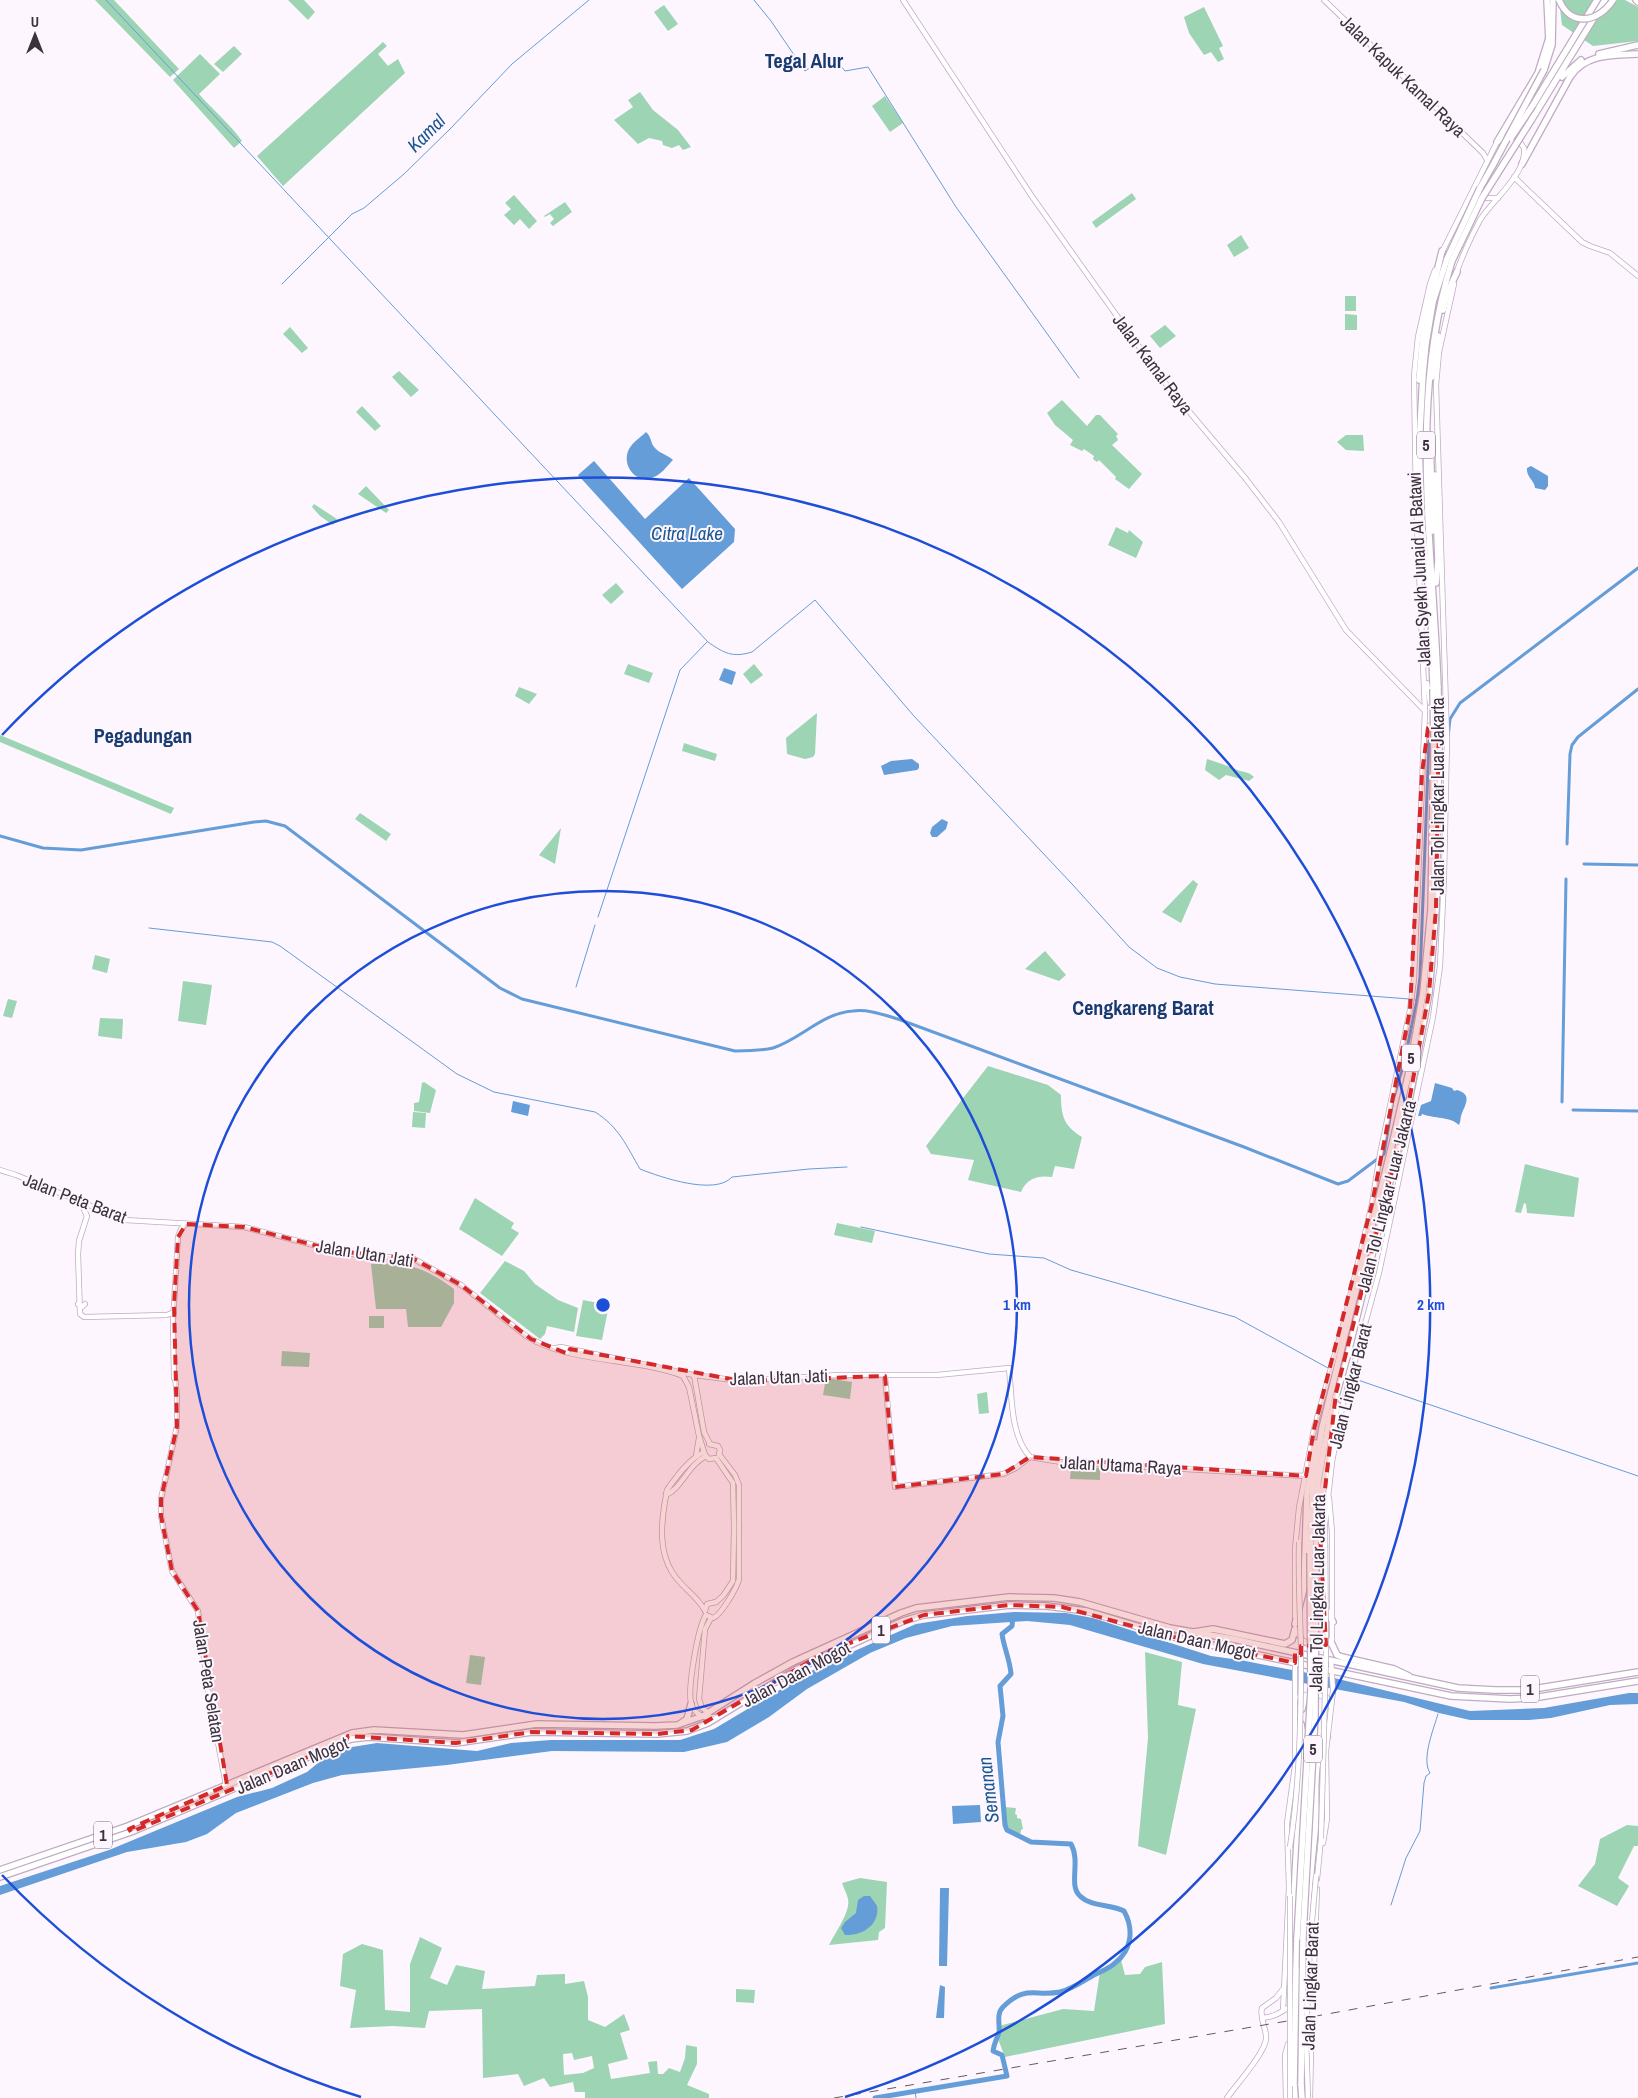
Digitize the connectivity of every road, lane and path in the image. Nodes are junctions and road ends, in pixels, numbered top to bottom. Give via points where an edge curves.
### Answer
1 (903, 0) edge
2 (1324, 0) edge
3 (1546, 0) edge
4 (1553, 0) edge
5 (1559, 0) edge
6 (1598, 0) edge
7 (1605, 0) edge
8 (1613, 0) edge
9 (1551, 21) junction
10 (1549, 38) junction
11 (1577, 38) junction
12 (1638, 45) edge
13 (1638, 50) edge
14 (1638, 54) edge
15 (1588, 56) junction
16 (1545, 68) junction
17 (1539, 109) junction
18 (1497, 142) junction
19 (1483, 153) junction
20 (1490, 154) junction
21 (1488, 160) junction
22 (1522, 164) junction
23 (1493, 165) junction
24 (1514, 177) junction
25 (1475, 184) junction
26 (1498, 198) junction
27 (1467, 202) junction
28 (1486, 212) junction
29 (1442, 251) junction
30 (1450, 260) junction
31 (1456, 272) junction
32 (1638, 276) edge
33 (1421, 394) junction
34 (1430, 440) junction
35 (1432, 564) junction
36 (1434, 592) junction
37 (1433, 614) junction
38 (1424, 657) junction
39 (1428, 696) junction
40 (1446, 696) junction
41 (1446, 706) junction
42 (1425, 711) junction
43 (1447, 736) junction
44 (1422, 773) junction
45 (0, 1170) edge
46 (80, 1202) junction
47 (96, 1209) junction
48 (87, 1216) junction
49 (150, 1222) joint
50 (168, 1224) junction
51 (186, 1224) junction
52 (178, 1237) junction
53 (78, 1254) junction
54 (85, 1254) dead end
55 (78, 1304) junction
56 (174, 1312) junction
57 (82, 1316) junction
58 (149, 1316) junction
59 (173, 1321) junction
60 (570, 1350) junction
61 (1338, 1366) junction
62 (881, 1376) junction
63 (891, 1376) junction
64 (696, 1377) junction
65 (1334, 1379) junction
66 (885, 1382) junction
67 (1336, 1394) junction
68 (1322, 1428) junction
69 (698, 1431) junction
70 (710, 1444) junction
71 (705, 1452) junction
72 (696, 1456) junction
73 (718, 1456) junction
74 (1030, 1457) junction
75 (1306, 1476) junction
76 (1303, 1491) junction
77 (666, 1493) junction
78 (1329, 1496) junction
79 (1313, 1553) junction
80 (1006, 1598) junction
81 (700, 1602) junction
82 (716, 1602) junction
83 (707, 1604) junction
84 (1007, 1605) junction
85 (721, 1610) junction
86 (707, 1614) junction
87 (1332, 1622) junction
88 (1295, 1626) junction
89 (1192, 1632) junction
90 (1332, 1642) junction
91 (829, 1646) junction
92 (820, 1650) junction
93 (832, 1652) junction
94 (1295, 1653) junction
95 (823, 1656) junction
96 (1331, 1661) junction
97 (1296, 1666) junction
98 (1390, 1668) junction
99 (1332, 1670) junction
100 (1380, 1672) junction
101 (1638, 1672) edge
102 (692, 1681) junction
103 (1422, 1681) junction
104 (1638, 1681) edge
105 (700, 1682) junction
106 (1312, 1693) junction
107 (1296, 1699) junction
108 (1331, 1700) junction
109 (691, 1704) junction
110 (709, 1713) junction
111 (703, 1716) junction
112 (717, 1717) junction
113 (679, 1724) junction
114 (611, 1725) junction
115 (1296, 1726) junction
116 (611, 1732) junction
117 (350, 1734) junction
118 (1303, 1736) junction
119 (1327, 1737) junction
120 (359, 1738) junction
121 (346, 1741) junction
122 (226, 1782) junction
123 (193, 1806) junction
124 (130, 1829) junction
125 (122, 1832) junction
126 (1320, 1851) junction
127 (1288, 1853) junction
128 (0, 1870) edge
129 (1317, 1875) junction
130 (0, 1877) edge
131 (1289, 1889) junction
132 (1296, 1938) junction
133 (1302, 1946) junction
134 (1284, 1990) junction
135 (1298, 2003) junction
136 (1283, 2010) junction
137 (1262, 2018) junction
138 (1227, 2098) edge
139 (1286, 2098) edge
140 (1290, 2098) edge
141 (1295, 2098) edge
142 (1302, 2098) edge
143 (1310, 2098) edge

1 - 42 main road, Jalan Kamal Raya via 1096,288 1165,382 1279,522 1346,630
2 - 19 main road, Jalan Kapuk Kamal Raya
3 - 9 highway
4 - 9 highway
5 - 8 highway, bridge via 1569,14 1587,19 1600,14
6 - 11 highway
7 - 11 highway, bridge
9 - 10 highway
9 - 16 highway via 1552,44
10 - 16 highway
10 - 18 highway via 1538,73
11 - 17 highway
11 - 23 highway, bridge
12 - 15 highway
13 - 15 highway
14 - 22 highway via 1596,58 1579,65
15 - 17 highway via 1566,71
16 - 23 highway, bridge
17 - 30 highway, Jalan Tol Lingkar Luar Jakarta / 5, bridge via 1482,198
18 - 20 main road, Jalan Syekh Junaid Al Batawi
18 - 22 main road via 1508,136 1520,141 1524,151
19 - 20 main road
19 - 21 main road, Jalan Kapuk Kamal Raya
20 - 21 main road, Jalan Syekh Junaid Al Batawi
21 - 25 main road, Jalan Syekh Junaid Al Batawi
22 - 24 main road, Jalan Lingkar Barat
23 - 30 highway, Jalan Tol Lingkar Luar Jakarta / 5, bridge via 1476,196
24 - 26 main road, Jalan Lingkar Barat
24 - 32 main road via 1582,242 1610,253
25 - 26 main road via 1483,196
25 - 27 main road, Jalan Syekh Junaid Al Batawi
26 - 28 main road, Jalan Lingkar Barat
27 - 28 main road via 1480,200
27 - 29 main road, Jalan Syekh Junaid Al Batawi
28 - 31 main road, Jalan Lingkar Barat
29 - 33 highway via 1424,324 1419,368
29 - 38 main road, Jalan Syekh Junaid Al Batawi via 1422,314 1414,376
30 - 33 highway, Jalan Tol Lingkar Luar Jakarta / 5 via 1433,302
30 - 35 highway, Jalan Tol Lingkar Luar Jakarta / 5 via 1429,369 1426,448
31 - 34 highway via 1436,342
31 - 40 main road, Jalan Lingkar Barat via 1439,352 1436,385
33 - 37 highway, Jalan Tol Lingkar Luar Jakarta / 5 via 1422,526
34 - 35 highway
34 - 36 highway via 1437,496 1438,561
35 - 36 highway, Jalan Tol Lingkar Luar Jakarta / 5
36 - 37 highway, Jalan Tol Lingkar Luar Jakarta / 5
37 - 61 highway, Jalan Tol Lingkar Luar Jakarta / 5, bridge via 1437,743 1431,909 1422,993 1410,1067
38 - 39 main road
38 - 42 main road, Jalan Syekh Junaid Al Batawi
39 - 40 main road via 1438,703
39 - 41 main road via 1431,705 1438,708
40 - 41 main road, Jalan Lingkar Barat
41 - 43 main road, Jalan Lingkar Barat
42 - 44 main road, Jalan Syekh Junaid Al Batawi
43 - 44 main road via 1440,723 1434,722 1429,726
43 - 78 main road, Jalan Lingkar Barat via 1443,905 1436,998 1379,1275 1348,1382 1332,1462
44 - 61 main road, Jalan Syekh Junaid Al Batawi via 1419,891 1411,1004
45 - 46 main road, Jalan Peta Barat
46 - 47 main road, Jalan Peta Barat
46 - 48 main road
47 - 48 main road
47 - 49 main road, Jalan Peta Barat via 125,1220
48 - 53 main road
49 - 50 main road, Jalan Utan Jati
50 - 51 main road, Jalan Utan Jati
50 - 52 main road via 176,1230
51 - 52 main road, Jalan Peta Selatan
51 - 60 main road, Jalan Utan Jati via 244,1228 337,1251 414,1259 461,1285 531,1339
52 - 56 main road, Jalan Peta Selatan
53 - 54 main road
53 - 55 main road
55 - 57 main road
55 - 57 main road via 85,1306
56 - 58 main road
56 - 59 main road, Jalan Peta Selatan
57 - 58 main road
58 - 59 main road via 168,1317
59 - 122 main road, Jalan Peta Selatan via 177,1422 161,1499 161,1516 172,1571 200,1616 208,1690
60 - 64 main road, Jalan Utan Jati
60 - 69 main road, Jalan Utan Jati via 683,1377 690,1390
61 - 65 highway, Jalan Tol Lingkar Luar Jakarta / 5
62 - 63 main road, Jalan Utan Jati
62 - 64 main road, Jalan Utan Jati via 807,1376 748,1382
62 - 66 main road
63 - 66 main road
63 - 74 main road, Jalan Utan Jati via 1009,1368 1017,1434
64 - 70 main road via 704,1432
65 - 67 highway, Jalan Tol Lingkar Luar Jakarta / 5
65 - 68 highway, Jalan Tol Lingkar Luar Jakarta / 5
65 - 75 main road via 1314,1429
66 - 74 main road via 895,1487 1003,1474
67 - 79 highway, Jalan Tol Lingkar Luar Jakarta / 5 via 1318,1482
67 - 87 highway via 1320,1533 1322,1598
68 - 79 highway, Jalan Tol Lingkar Luar Jakarta / 5 via 1313,1483
68 - 88 highway via 1309,1471 1304,1588
69 - 71 main road
69 - 72 main road
70 - 71 main road
70 - 73 main road via 718,1446
71 - 72 main road
71 - 73 main road via 712,1459
71 - 77 main road via 672,1492
72 - 77 main road
73 - 82 main road via 733,1483 734,1537 733,1581
73 - 85 main road via 738,1483 740,1554 738,1583
74 - 75 main road, Jalan Utama Raya via 1061,1462
75 - 76 main road
76 - 88 main road via 1295,1549
76 - 127 main road, Jalan Lingkar Barat, bridge via 1299,1542 1298,1778
77 - 81 main road via 662,1527 664,1557 679,1582
78 - 87 main road, Jalan Lingkar Barat via 1332,1513
78 - 126 main road, Jalan Lingkar Barat, bridge via 1325,1524 1326,1656
79 - 132 highway, Jalan Tol Lingkar Luar Jakarta / 5, bridge via 1311,1689
79 - 133 highway, Jalan Tol Lingkar Luar Jakarta / 5, bridge via 1315,1716
80 - 84 highway
80 - 89 highway, Jalan Daan Mogot / 1 via 1080,1602
80 - 91 highway, Jalan Daan Mogot / 1 via 913,1609
81 - 83 main road
81 - 86 main road
82 - 83 main road
82 - 85 main road
83 - 86 main road
84 - 93 highway, Jalan Daan Mogot / 1 via 916,1617
84 - 97 highway, Jalan Daan Mogot / 1 via 1086,1611 1169,1636
85 - 86 main road via 719,1616
86 - 102 main road via 700,1628
86 - 105 main road
87 - 90 main road, Jalan Lingkar Barat
88 - 89 highway via 1292,1640 1285,1644 1213,1629
88 - 90 main road via 1305,1644 1312,1647
89 - 94 highway, Jalan Daan Mogot / 1
90 - 98 highway via 1342,1657
91 - 92 highway, Jalan Daan Mogot / 1
91 - 93 highway via 828,1650
92 - 95 highway via 824,1652
92 - 110 highway, Jalan Daan Mogot / 1 via 755,1683
93 - 95 highway, Jalan Daan Mogot / 1
94 - 96 highway, Jalan Daan Mogot / 1
94 - 97 main road, Jalan Lingkar Barat
95 - 112 highway, Jalan Daan Mogot / 1 via 779,1678
96 - 99 main road, Jalan Lingkar Barat
96 - 100 highway, Jalan Daan Mogot / 1
97 - 99 highway, Jalan Daan Mogot / 1
97 - 107 main road, Jalan Lingkar Barat
98 - 100 highway
98 - 103 highway
99 - 104 highway, Jalan Daan Mogot / 1 via 1438,1694 1472,1697 1532,1698
99 - 108 main road, Jalan Lingkar Barat
100 - 103 highway, Jalan Daan Mogot / 1
101 - 103 highway, Jalan Daan Mogot / 1 via 1551,1687 1510,1690 1458,1688
102 - 105 main road
102 - 109 main road
105 - 110 main road via 699,1703
106 - 107 main road
106 - 108 main road
106 - 118 highway via 1302,1704
107 - 115 main road, Jalan Lingkar Barat
108 - 119 main road, Jalan Lingkar Barat
109 - 111 main road
109 - 113 highway via 687,1719
110 - 111 highway, Jalan Daan Mogot / 1
111 - 112 main road
111 - 113 highway, Jalan Daan Mogot / 1
112 - 116 highway, Jalan Daan Mogot / 1 via 698,1728 681,1732
113 - 114 highway, Jalan Daan Mogot / 1
114 - 116 highway
114 - 117 highway, Jalan Daan Mogot / 1 via 531,1724 463,1735 374,1730
115 - 118 highway
115 - 127 main road, Jalan Lingkar Barat via 1294,1781 1287,1818
116 - 120 highway, Jalan Daan Mogot / 1 via 532,1732 456,1743
117 - 120 highway
117 - 121 highway
117 - 122 highway, Jalan Daan Mogot / 1 via 234,1782
118 - 132 highway, bridge via 1294,1904
119 - 126 main road, Jalan Lingkar Barat via 1327,1819
119 - 133 highway, bridge via 1319,1755 1306,1936
120 - 121 highway, Jalan Daan Mogot / 1
121 - 123 highway, Jalan Daan Mogot / 1
122 - 123 highway via 223,1790
122 - 124 highway, Jalan Daan Mogot / 1 via 208,1788 204,1794
123 - 124 highway, Jalan Daan Mogot / 1
124 - 125 highway, Jalan Daan Mogot / 1
125 - 128 highway, Jalan Daan Mogot / 1
125 - 130 highway, Jalan Daan Mogot / 1
126 - 129 main road, Jalan Lingkar Barat
127 - 131 main road, Jalan Lingkar Barat
129 - 135 main road, Jalan Lingkar Barat via 1313,1992 1307,2000
129 - 143 main road, Jalan Lingkar Barat, bridge via 1310,1944 1307,2030
131 - 134 main road, Jalan Lingkar Barat
131 - 140 main road, Jalan Lingkar Barat, bridge
132 - 141 highway, Jalan Tol Lingkar Luar Jakarta / 5, bridge
133 - 142 highway, Jalan Tol Lingkar Luar Jakarta / 5, bridge
134 - 135 main road via 1289,2000
134 - 136 main road, Jalan Lingkar Barat
134 - 137 main road via 1262,2008
135 - 136 main road
136 - 137 main road via 1276,2016
137 - 138 main road via 1265,2044
139 - 143 main road via 1286,2049 1293,2040 1309,2044

